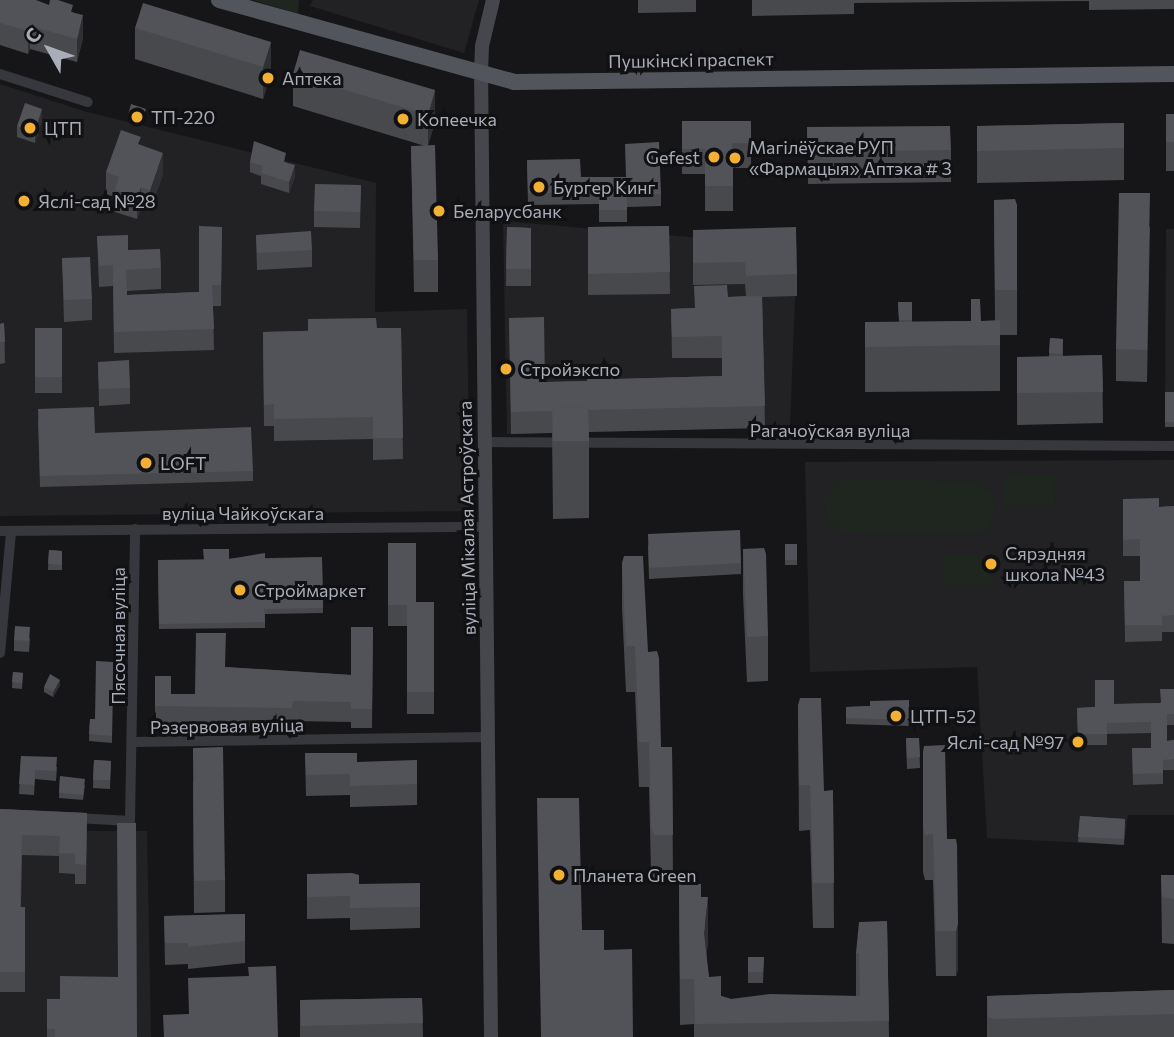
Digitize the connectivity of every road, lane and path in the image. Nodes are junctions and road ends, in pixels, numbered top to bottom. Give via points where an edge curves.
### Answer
1 (219, 0) edge
2 (493, 0) edge
3 (0, 74) edge
4 (481, 74) junction
5 (1174, 74) edge
6 (88, 102) dead end
7 (486, 442) junction
8 (1174, 446) edge
9 (486, 527) junction
10 (135, 529) junction
11 (5, 531) edge
12 (0, 653) edge
13 (488, 737) junction
14 (133, 742) junction
15 (65, 817) edge
16 (491, 1037) edge

1 - 4 main road, Пушкінскі праспект
2 - 4 main road, вуліца Мікалая Астроўскага
3 - 6 street
4 - 5 main road, Пушкінскі праспект via 514,82
4 - 7 main road, вуліца Мікалая Астроўскага
7 - 8 street, Рагачоўская вуліца
7 - 9 main road, вуліца Мікалая Астроўскага
9 - 10 street, вуліца Чайкоўскага
9 - 13 main road, вуліца Мікалая Астроўскага
10 - 11 street, вуліца Чайкоўскага
10 - 14 street, Пясочная вуліца
11 - 12 street
13 - 14 street, Рэзервовая вуліца
13 - 16 main road, вуліца Мікалая Астроўскага
14 - 15 street, Рэзервовая вуліца via 130,821

